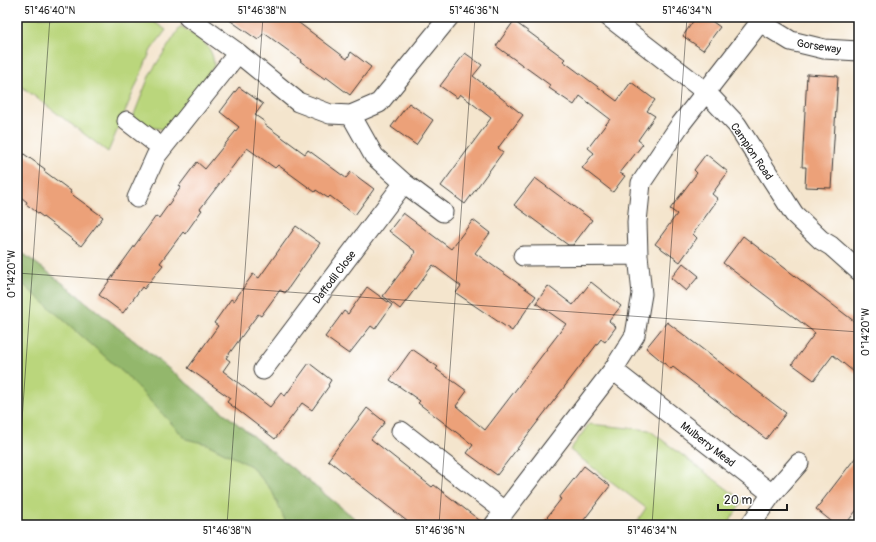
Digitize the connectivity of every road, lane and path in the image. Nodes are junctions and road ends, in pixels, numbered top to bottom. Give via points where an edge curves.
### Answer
1 (188, 17) edge
2 (449, 17) edge
3 (609, 17) edge
4 (762, 20) edge
5 (859, 51) edge
6 (238, 53) junction
7 (706, 92) junction
8 (351, 115) junction
9 (127, 121) dead end
10 (162, 148) junction
11 (404, 183) junction
12 (137, 198) dead end
13 (443, 212) dead end
14 (831, 246) junction
15 (859, 250) edge
16 (638, 255) junction
17 (523, 256) dead end
18 (859, 271) edge
19 (263, 370) dead end
20 (613, 370) junction
21 (401, 431) dead end
22 (799, 463) dead end
23 (772, 494) junction
24 (499, 518) edge
25 (750, 525) edge

1 - 6 street
2 - 8 street via 379,103
3 - 7 street, Campion Road
4 - 5 street, Gorseway via 791,41 824,49
4 - 7 street, Gorseway
6 - 8 street via 298,102 330,114
6 - 10 street
7 - 14 street, Campion Road via 737,125 794,214 821,240
7 - 16 street via 641,183 637,222
8 - 11 street via 374,156
9 - 10 street
10 - 12 street
11 - 13 street
11 - 19 street, Daffodil Close
14 - 15 street, Campion Road
14 - 18 street, Campion Road
16 - 17 street
16 - 20 street via 642,294 635,335
20 - 23 street, Mulberry Mead
20 - 24 street
21 - 24 street
22 - 23 street
23 - 25 street

